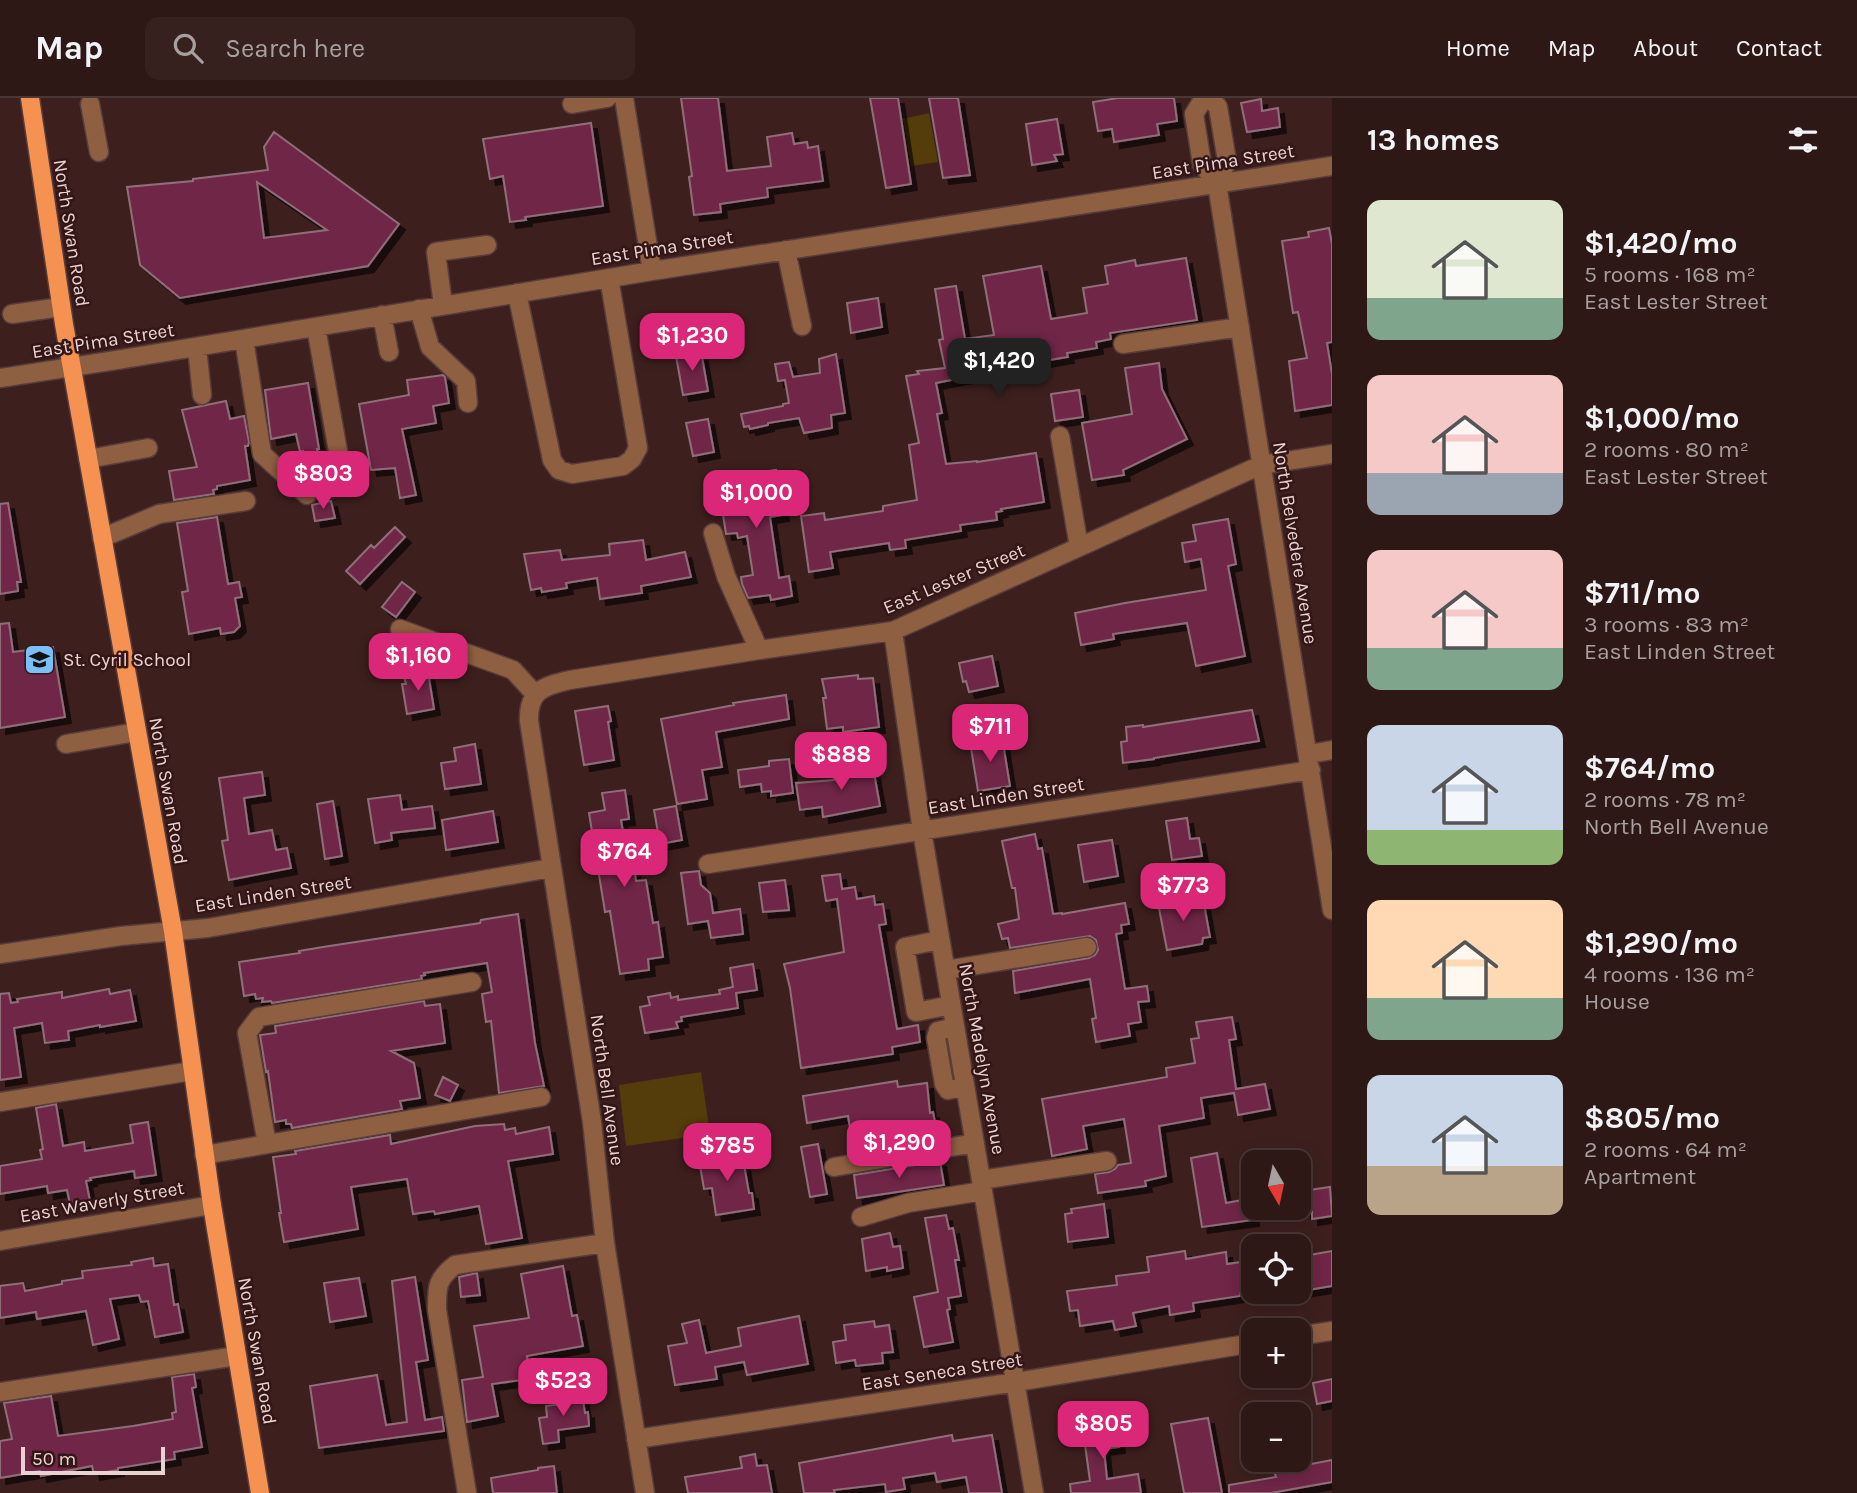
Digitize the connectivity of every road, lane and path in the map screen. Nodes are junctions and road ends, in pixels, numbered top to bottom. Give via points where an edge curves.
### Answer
1 (30, 98) edge
2 (607, 98) edge
3 (624, 98) edge
4 (1204, 98) edge
5 (1210, 98) edge
6 (90, 104) dead end
7 (572, 104) dead end
8 (99, 152) dead end
9 (1332, 166) edge
10 (1217, 184) junction
11 (487, 245) dead end
12 (786, 250) junction
13 (652, 271) junction
14 (609, 278) junction
15 (517, 293) junction
16 (443, 306) junction
17 (61, 307) junction
18 (419, 309) junction
19 (12, 314) dead end
20 (382, 315) junction
21 (802, 326) dead end
22 (316, 327) junction
23 (1240, 327) junction
24 (244, 339) junction
25 (1123, 344) dead end
26 (197, 347) junction
27 (389, 352) dead end
28 (72, 368) junction
29 (0, 378) edge
30 (202, 395) dead end
31 (468, 402) dead end
32 (1060, 436) dead end
33 (148, 448) dead end
34 (1332, 454) edge
35 (339, 457) dead end
36 (88, 459) junction
37 (1261, 465) junction
38 (307, 495) dead end
39 (246, 500) dead end
40 (713, 533) dead end
41 (102, 538) junction
42 (1079, 547) junction
43 (400, 629) dead end
44 (893, 631) junction
45 (759, 650) junction
46 (535, 694) junction
47 (136, 732) junction
48 (66, 744) dead end
49 (1332, 750) edge
50 (1310, 762) junction
51 (922, 831) junction
52 (708, 864) dead end
53 (551, 868) junction
54 (1332, 910) edge
55 (173, 931) junction
56 (940, 940) junction
57 (1087, 947) dead end
58 (0, 954) edge
59 (946, 970) junction
60 (472, 982) dead end
61 (951, 1005) junction
62 (192, 1071) junction
63 (541, 1097) dead end
64 (0, 1102) edge
65 (975, 1143) junction
66 (267, 1144) junction
67 (204, 1155) junction
68 (1107, 1161) dead end
69 (834, 1167) dead end
70 (982, 1186) junction
71 (212, 1205) junction
72 (861, 1217) dead end
73 (0, 1241) edge
74 (605, 1243) junction
75 (1332, 1331) edge
76 (1311, 1334) edge
77 (1241, 1345) edge
78 (237, 1356) junction
79 (1016, 1382) junction
80 (0, 1392) edge
81 (636, 1439) junction
82 (260, 1493) edge
83 (467, 1493) edge
84 (645, 1493) edge
85 (1034, 1493) edge

1 - 17 main road, North Swan Road
2 - 7 street
3 - 13 street
4 - 10 street, North Belvedere Avenue via 1194,114 1202,164
5 - 10 street, North Belvedere Avenue via 1218,107 1227,161
6 - 8 street
9 - 10 street, East Pima Street
10 - 12 street, East Pima Street
10 - 23 street, North Belvedere Avenue
11 - 16 street via 436,252
12 - 13 street, East Pima Street
12 - 21 street
13 - 14 street, East Pima Street
14 - 15 street, East Pima Street
14 - 15 street via 638,448 623,466 572,474 559,470 552,460
15 - 16 street, East Pima Street
16 - 18 street, East Pima Street
17 - 19 street
17 - 28 main road, North Swan Road
18 - 20 street, East Pima Street
18 - 31 street via 430,347 466,381
20 - 22 street, East Pima Street
20 - 27 street
22 - 24 street, East Pima Street
22 - 35 street
23 - 25 street
23 - 37 street, North Belvedere Avenue
24 - 26 street, East Pima Street
24 - 38 street via 262,454
26 - 28 street, East Pima Street
26 - 30 street
28 - 29 street, East Pima Street
28 - 36 main road, North Swan Road
32 - 42 street
33 - 36 street
34 - 37 street, East Lester Street
36 - 41 main road, North Swan Road
37 - 42 street, East Lester Street
37 - 50 street, North Belvedere Avenue
39 - 41 street via 159,514
40 - 45 street via 726,576
41 - 47 main road, North Swan Road
42 - 44 street, East Lester Street
43 - 46 street via 513,670
44 - 45 street, East Lester Street
44 - 51 street, North Madelyn Avenue
45 - 46 street, East Lester Street via 570,680
46 - 53 street, North Bell Avenue via 528,705 529,721
47 - 48 street
47 - 55 main road, North Swan Road
49 - 50 street, East Linden Street
50 - 51 street, East Linden Street
50 - 54 street, North Belvedere Avenue
51 - 52 street, East Linden Street
51 - 56 street, North Madelyn Avenue
53 - 55 street, East Linden Street
53 - 74 street, North Bell Avenue via 592,1122
55 - 58 street, East Linden Street
55 - 62 main road, North Swan Road
56 - 59 street, North Madelyn Avenue
56 - 61 street via 905,947 916,1012
57 - 59 street
59 - 61 street, North Madelyn Avenue
60 - 66 street via 259,1017 247,1033
61 - 65 street, North Madelyn Avenue
62 - 64 street
62 - 67 main road, North Swan Road
63 - 66 street
65 - 69 street
65 - 70 street, North Madelyn Avenue
66 - 67 street
67 - 71 main road, North Swan Road
68 - 70 street
70 - 72 street
70 - 79 street, North Madelyn Avenue
71 - 73 street, East Waverly Street
71 - 78 main road, North Swan Road
74 - 81 street, North Bell Avenue
74 - 83 street via 455,1265 441,1276 438,1310
75 - 76 street
77 - 79 street, East Seneca Street
78 - 80 street
78 - 82 main road, North Swan Road
79 - 81 street, East Seneca Street
79 - 85 street, North Madelyn Avenue
81 - 84 street, North Bell Avenue

